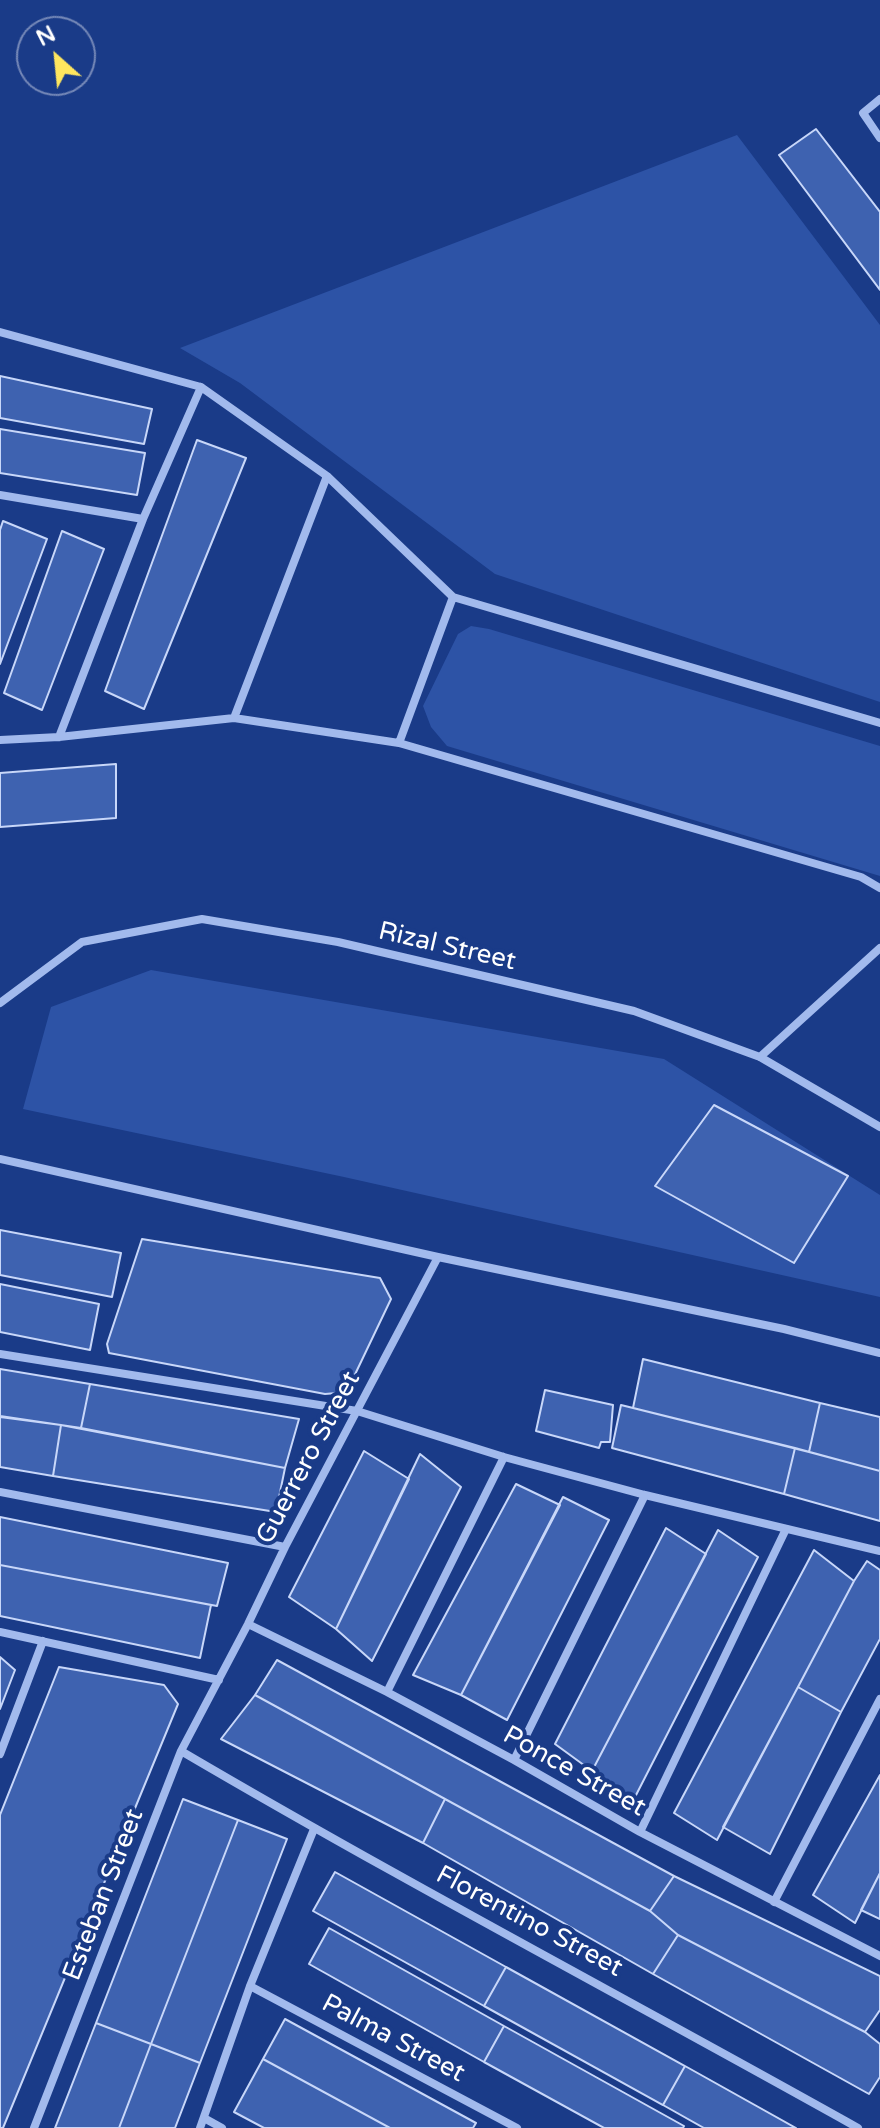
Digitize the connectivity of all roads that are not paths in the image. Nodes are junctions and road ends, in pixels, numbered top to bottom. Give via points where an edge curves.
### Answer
1 (880, 99) edge
2 (880, 138) edge
3 (0, 332) edge
4 (201, 387) junction
5 (327, 476) junction
6 (0, 495) edge
7 (143, 519) junction
8 (453, 597) junction
9 (234, 718) junction
10 (880, 723) edge
11 (59, 737) junction
12 (0, 740) edge
13 (399, 743) junction
14 (880, 888) edge
15 (880, 948) edge
16 (0, 1003) edge
17 (760, 1057) junction
18 (880, 1127) edge
19 (0, 1159) edge
20 (438, 1257) junction
21 (880, 1353) edge
22 (0, 1354) edge
23 (357, 1411) junction
24 (504, 1457) junction
25 (0, 1492) edge
26 (645, 1495) junction
27 (786, 1529) junction
28 (285, 1547) junction
29 (880, 1551) edge
30 (248, 1624) junction
31 (0, 1632) edge
32 (43, 1641) junction
33 (219, 1680) junction
34 (387, 1692) junction
35 (880, 1699) edge
36 (181, 1751) junction
37 (0, 1754) edge
38 (514, 1760) junction
39 (314, 1829) junction
40 (640, 1832) junction
41 (774, 1902) junction
42 (880, 1956) edge
43 (250, 1986) junction
44 (204, 2118) junction
45 (34, 2128) edge
46 (200, 2128) edge
47 (222, 2128) edge
48 (517, 2128) edge
49 (858, 2128) edge

1 - 2 street via 863,113
3 - 4 street
4 - 5 street
4 - 7 street
5 - 8 street
5 - 9 street
6 - 7 street
7 - 11 street
8 - 10 street
8 - 13 street
9 - 11 street
9 - 13 street
11 - 12 street
13 - 14 street via 861,877
15 - 17 street
16 - 17 street, Rizal Street via 82,942 202,919 338,942 634,1011
17 - 18 street, Rizal Street
19 - 20 street
20 - 21 street
20 - 23 street, Guerrero Street
22 - 23 street
23 - 24 street
23 - 28 street, Guerrero Street
24 - 26 street
24 - 34 street
25 - 28 street
26 - 27 street
26 - 38 street
27 - 29 street
27 - 40 street
28 - 30 street, Guerrero Street
30 - 33 street, Guerrero Street
30 - 34 street, Ponce Street
31 - 32 street
32 - 33 street
32 - 37 street
33 - 36 street, Esteban Street
34 - 38 street, Ponce Street
35 - 41 street
36 - 39 street, Florentino Street
36 - 45 street, Esteban Street
38 - 40 street, Ponce Street
39 - 43 street
39 - 49 street, Florentino Street
40 - 41 street, Ponce Street
41 - 42 street, Ponce Street
43 - 44 street
43 - 48 street, Palma Street
44 - 46 street
44 - 47 street

